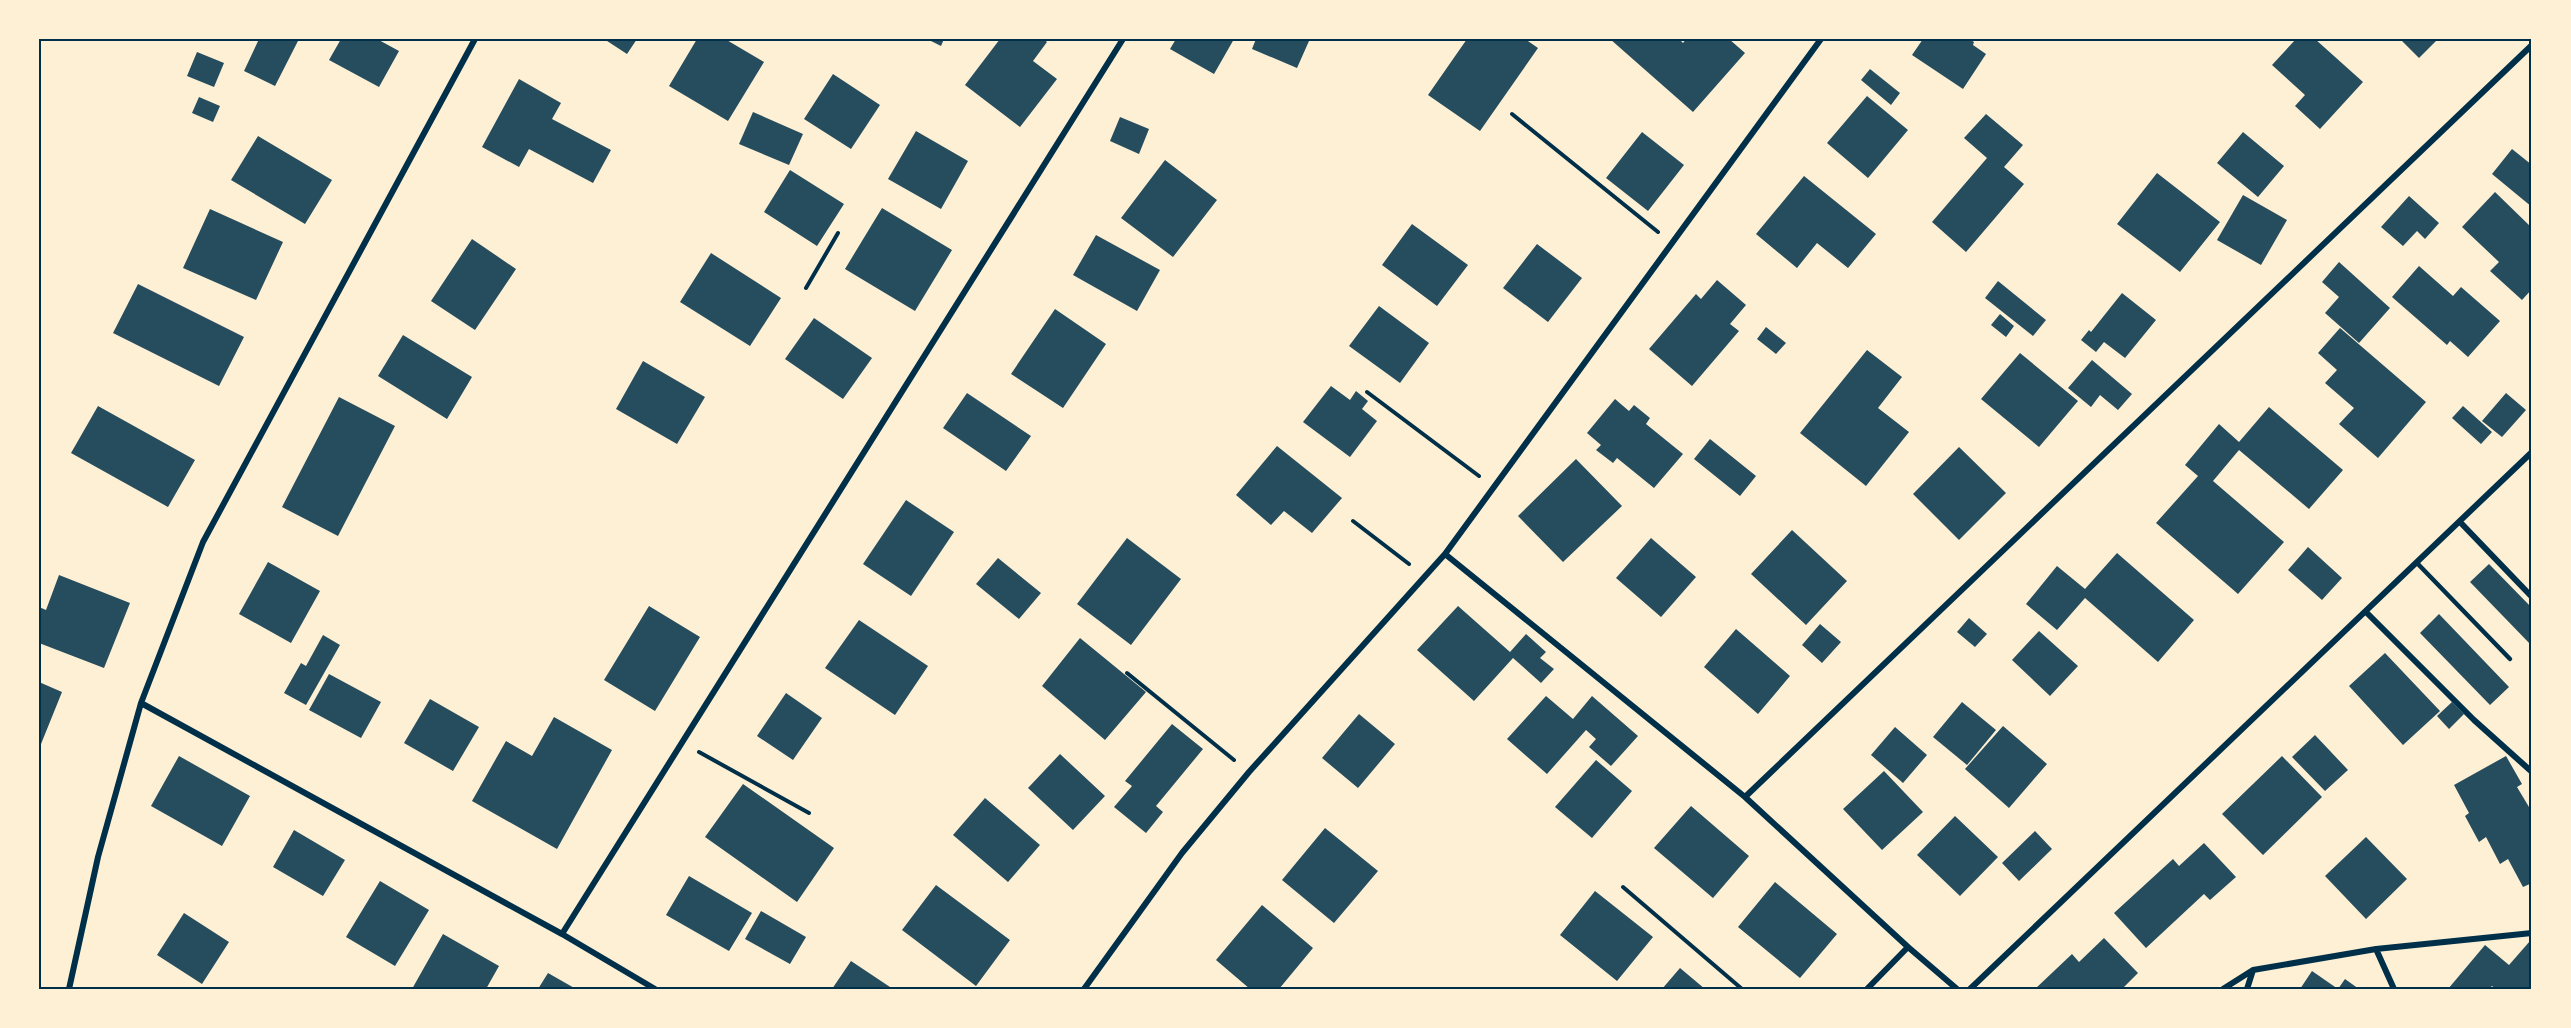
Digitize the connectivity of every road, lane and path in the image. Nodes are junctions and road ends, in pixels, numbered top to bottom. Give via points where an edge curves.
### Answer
1 (475, 39) edge
2 (1123, 39) edge
3 (1821, 39) edge
4 (2532, 45) edge
5 (1512, 114) dead end
6 (838, 233) dead end
7 (1672, 243) junction
8 (806, 288) dead end
9 (1367, 392) dead end
10 (2532, 452) edge
11 (1494, 487) junction
12 (1353, 521) dead end
13 (2460, 522) junction
14 (1445, 554) junction
15 (2417, 563) junction
16 (1425, 577) junction
17 (2532, 597) edge
18 (2366, 612) junction
19 (2510, 659) dead end
20 (1127, 673) dead end
21 (141, 703) junction
22 (683, 743) junction
23 (1249, 772) junction
24 (2532, 772) edge
25 (1745, 797) junction
26 (809, 813) dead end
27 (1623, 886) dead end
28 (2532, 933) edge
29 (562, 934) junction
30 (1908, 947) junction
31 (2376, 949) junction
32 (2253, 969) junction
33 (69, 989) edge
34 (656, 989) edge
35 (1084, 989) edge
36 (1742, 989) edge
37 (1867, 989) edge
38 (1957, 989) edge
39 (1970, 989) edge
40 (2223, 989) edge
41 (2247, 989) edge
42 (2394, 989) edge

1 - 21 street via 203,542
2 - 22 street
3 - 7 street
4 - 25 street
5 - 7 path
6 - 8 path
7 - 11 street
9 - 11 path
10 - 13 street
11 - 14 street
12 - 16 path
13 - 15 street
13 - 17 street
14 - 16 street
14 - 25 street
15 - 18 street
15 - 19 lane
16 - 23 street
18 - 24 street
18 - 39 street
20 - 23 path
21 - 29 street
21 - 33 street via 98,857
22 - 26 path
22 - 29 street
23 - 35 street via 1182,853
25 - 30 street
27 - 36 path
28 - 31 street
29 - 34 street
30 - 37 street
30 - 38 street
31 - 32 street
31 - 42 street
32 - 40 street
32 - 41 street

